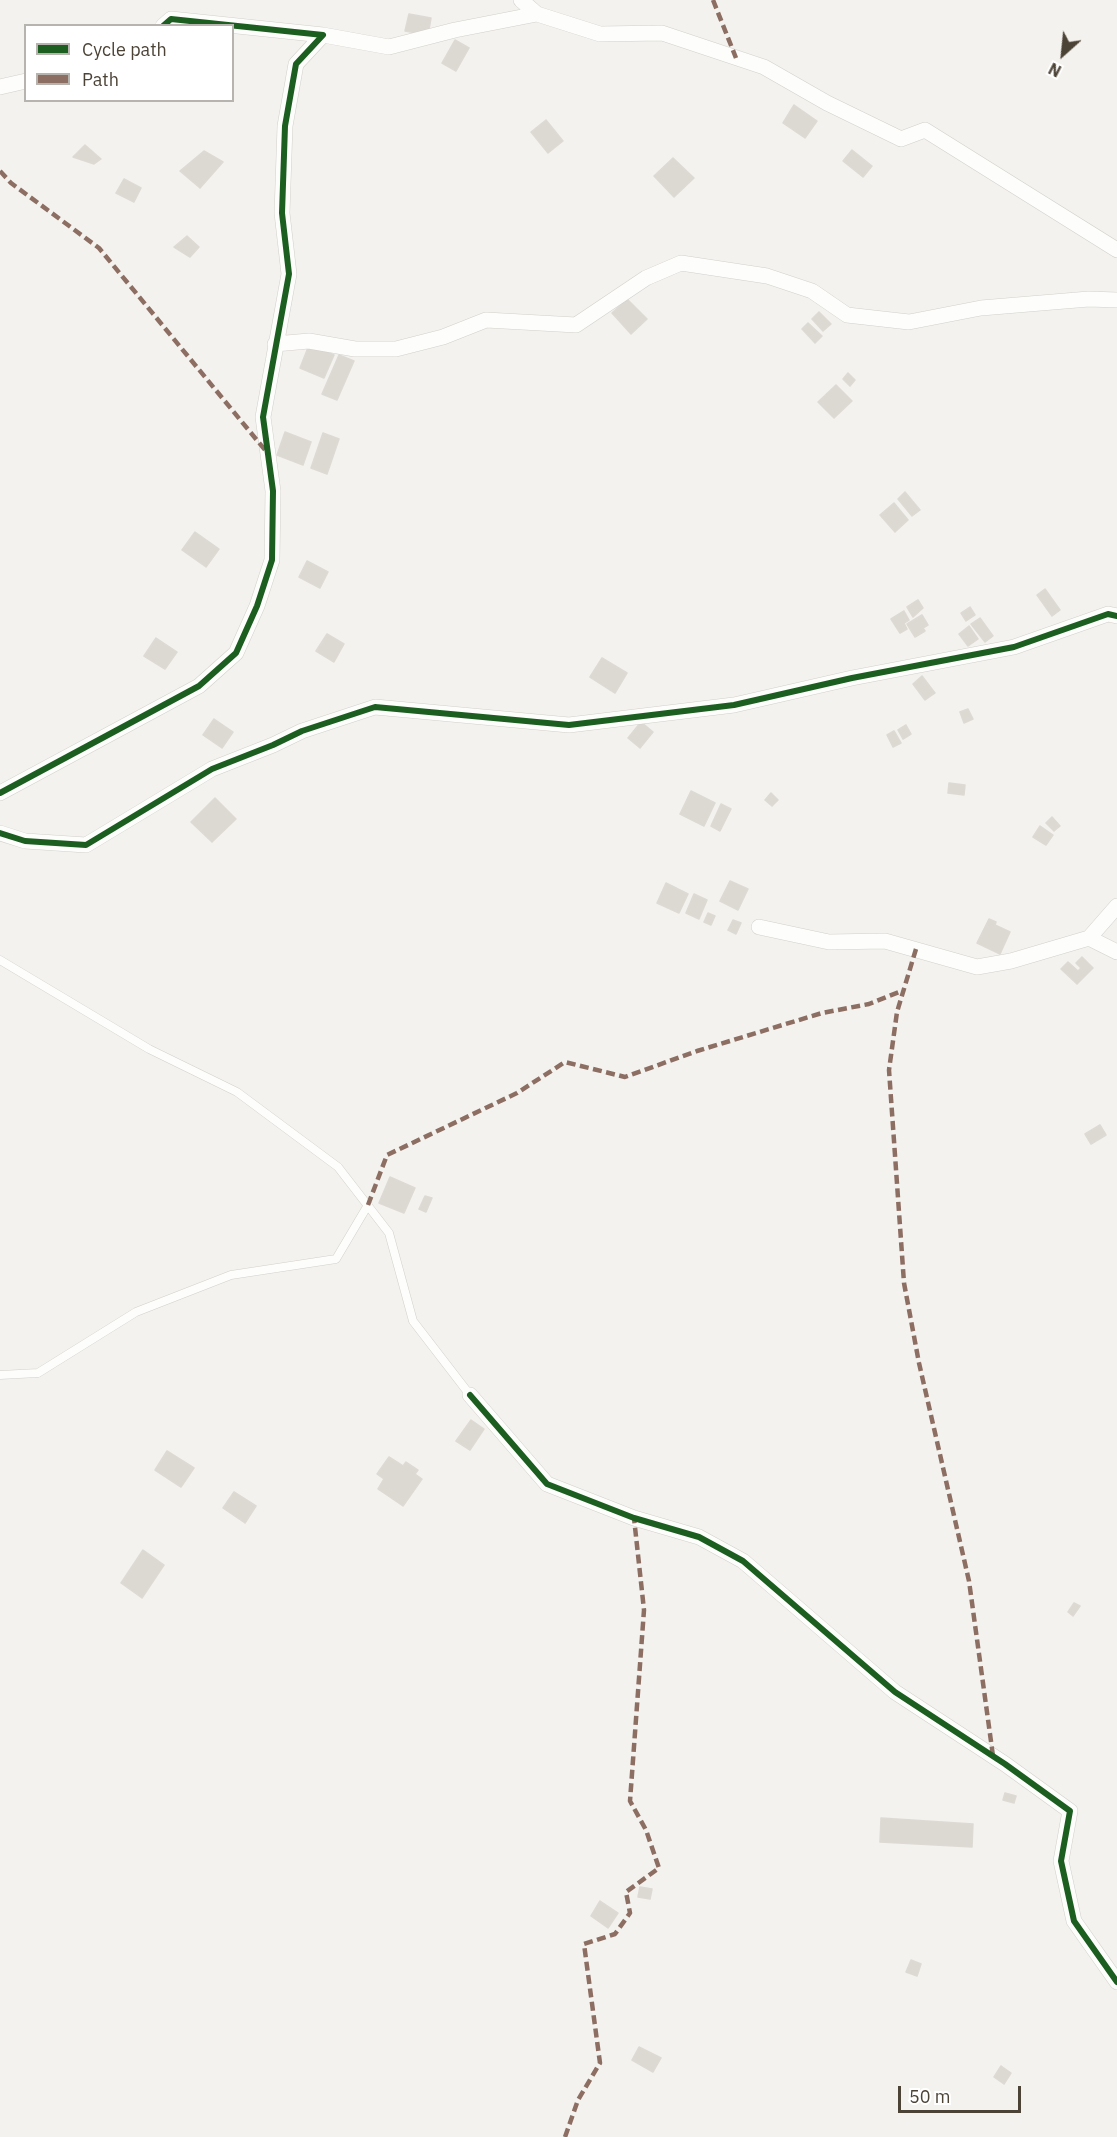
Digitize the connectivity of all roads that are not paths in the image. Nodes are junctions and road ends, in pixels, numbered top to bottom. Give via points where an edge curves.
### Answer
1 (521, 0) edge
2 (537, 14) junction
3 (165, 24) edge
4 (218, 24) edge
5 (234, 26) edge
6 (323, 35) junction
7 (24, 81) edge
8 (0, 87) edge
9 (1117, 250) edge
10 (1117, 300) edge
11 (275, 344) junction
12 (1117, 616) edge
13 (0, 793) edge
14 (0, 833) edge
15 (1117, 906) edge
16 (759, 927) dead end
17 (1089, 938) junction
18 (1117, 952) edge
19 (0, 960) edge
20 (368, 1205) junction
21 (0, 1375) edge
22 (470, 1395) joint
23 (1117, 1982) edge

1 - 2 street
2 - 6 street via 389,47
2 - 9 street via 600,34 662,33 764,67 900,139 925,130
3 - 4 street via 171,19
5 - 6 street
6 - 11 street via 296,64 285,126 282,213 289,274
7 - 8 street
10 - 11 street via 981,308 909,322 847,315 812,291 767,276 681,263 646,278 576,325 486,320 443,338 396,349 355,349 309,341
11 - 13 street via 263,417 273,491 272,560 236,653 199,686
12 - 14 street via 1108,614 1014,647 734,705 569,724 375,707 302,731 212,769 86,845 25,841
15 - 17 street
16 - 17 street via 829,942 885,941 977,967
17 - 18 street
19 - 20 lane via 149,1049 237,1092 338,1167
20 - 21 lane via 336,1259 231,1275 136,1312 38,1373
20 - 22 lane via 389,1233 413,1321
22 - 23 street via 547,1484 634,1518 699,1537 743,1561 895,1692 1070,1811 1061,1862 1074,1921

